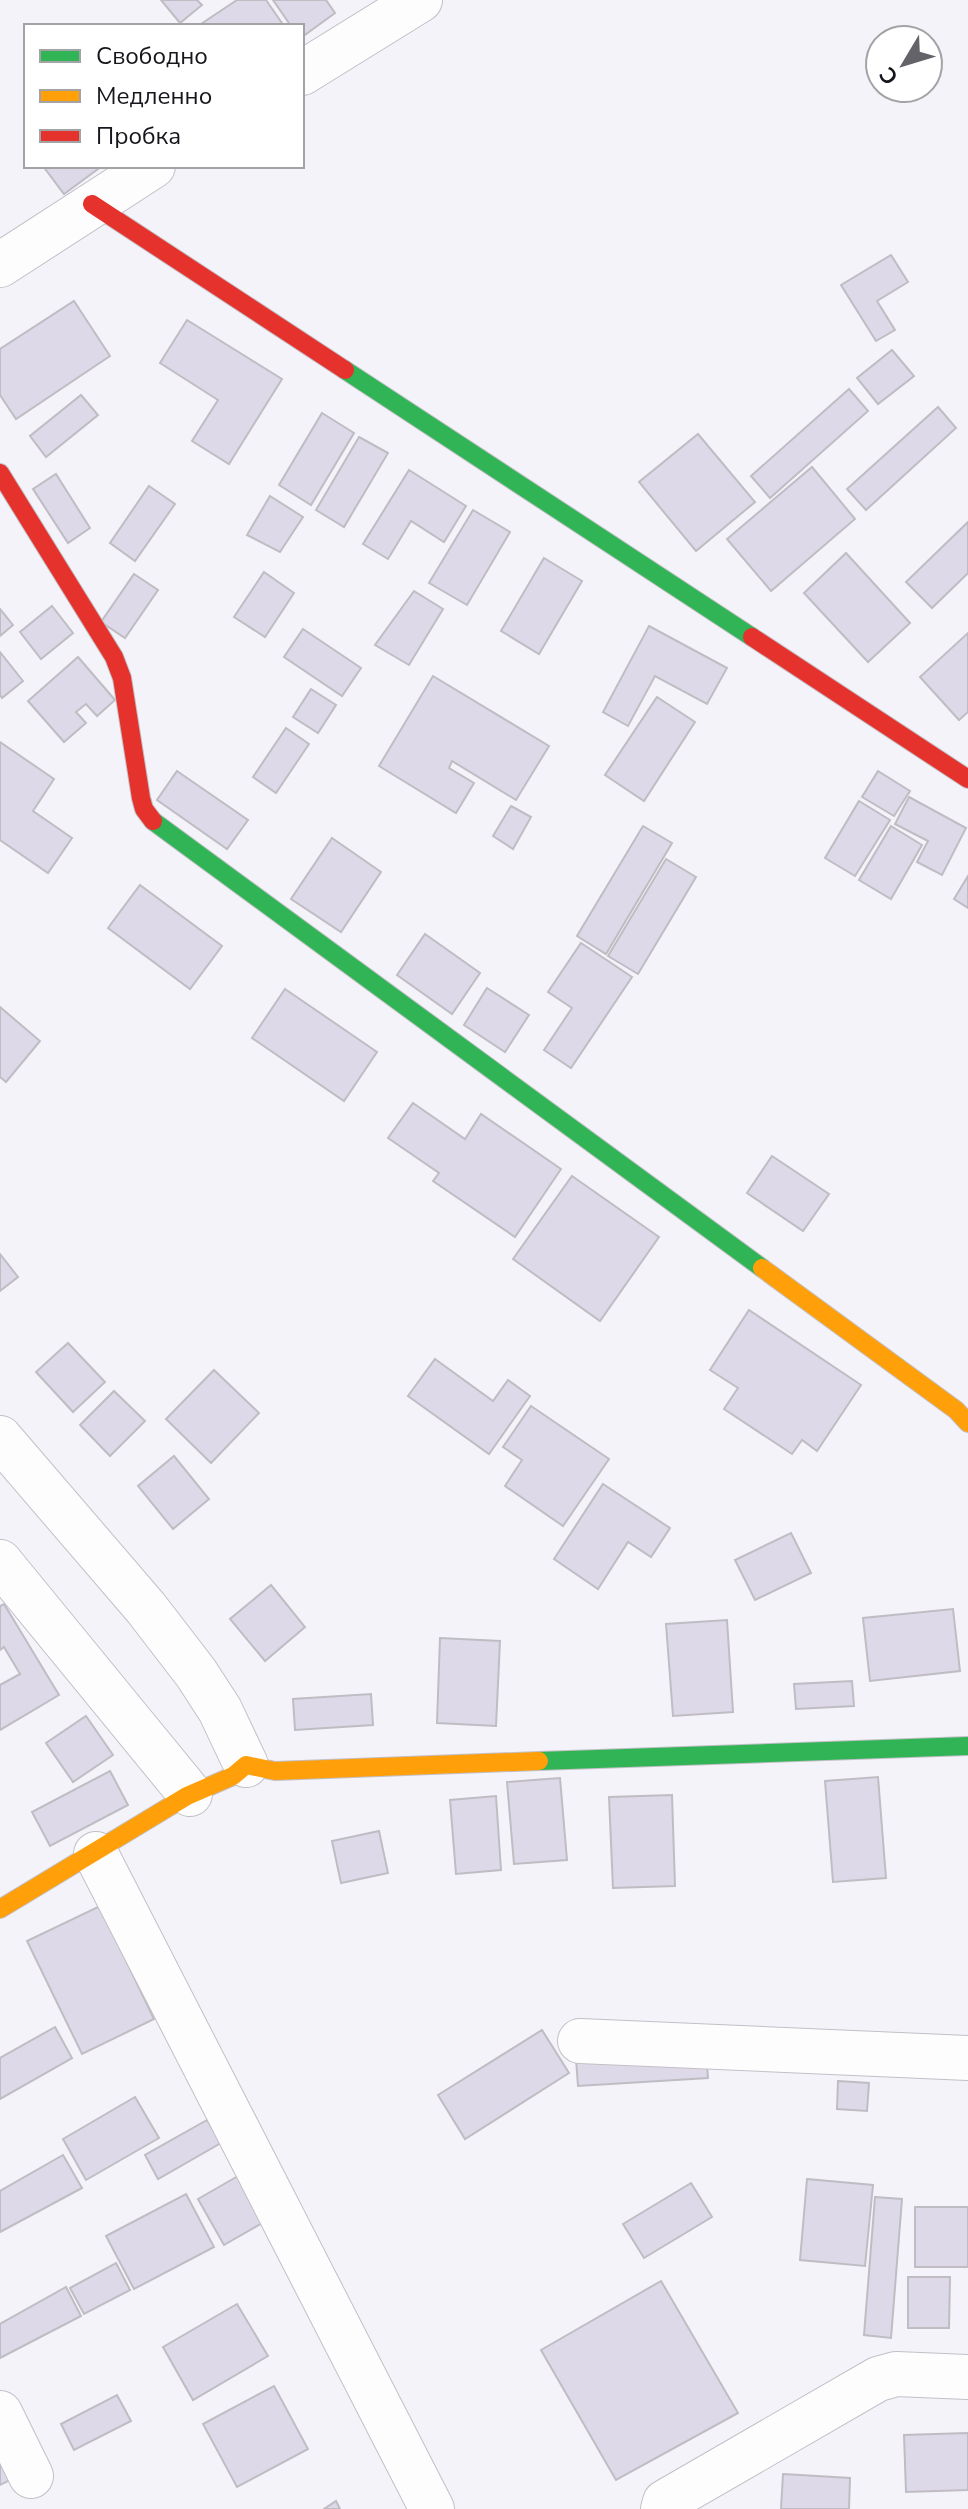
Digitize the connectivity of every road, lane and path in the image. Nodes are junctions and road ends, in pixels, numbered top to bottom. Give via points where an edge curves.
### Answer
1 (420, 0) edge
2 (304, 72) edge
3 (150, 168) edge
4 (92, 204) junction
5 (0, 265) edge
6 (0, 474) edge
7 (968, 779) edge
8 (968, 1423) edge
9 (0, 1438) edge
10 (0, 1562) edge
11 (968, 1746) edge
12 (246, 1765) junction
13 (190, 1794) junction
14 (96, 1854) junction
15 (0, 1909) edge
16 (580, 2041) dead end
17 (968, 2058) edge
18 (968, 2377) edge
19 (0, 2413) edge
20 (31, 2476) dead end
21 (432, 2509) edge
22 (663, 2509) edge

1 - 2 street
3 - 4 street
4 - 5 street
4 - 7 street
6 - 8 street via 114,657 141,798 155,823
9 - 12 street via 196,1673
10 - 13 street
11 - 12 street via 275,1771
12 - 13 street via 235,1777
13 - 14 street
14 - 15 street
14 - 21 street
16 - 17 street
18 - 22 street via 896,2374 878,2379 665,2502
19 - 20 street

